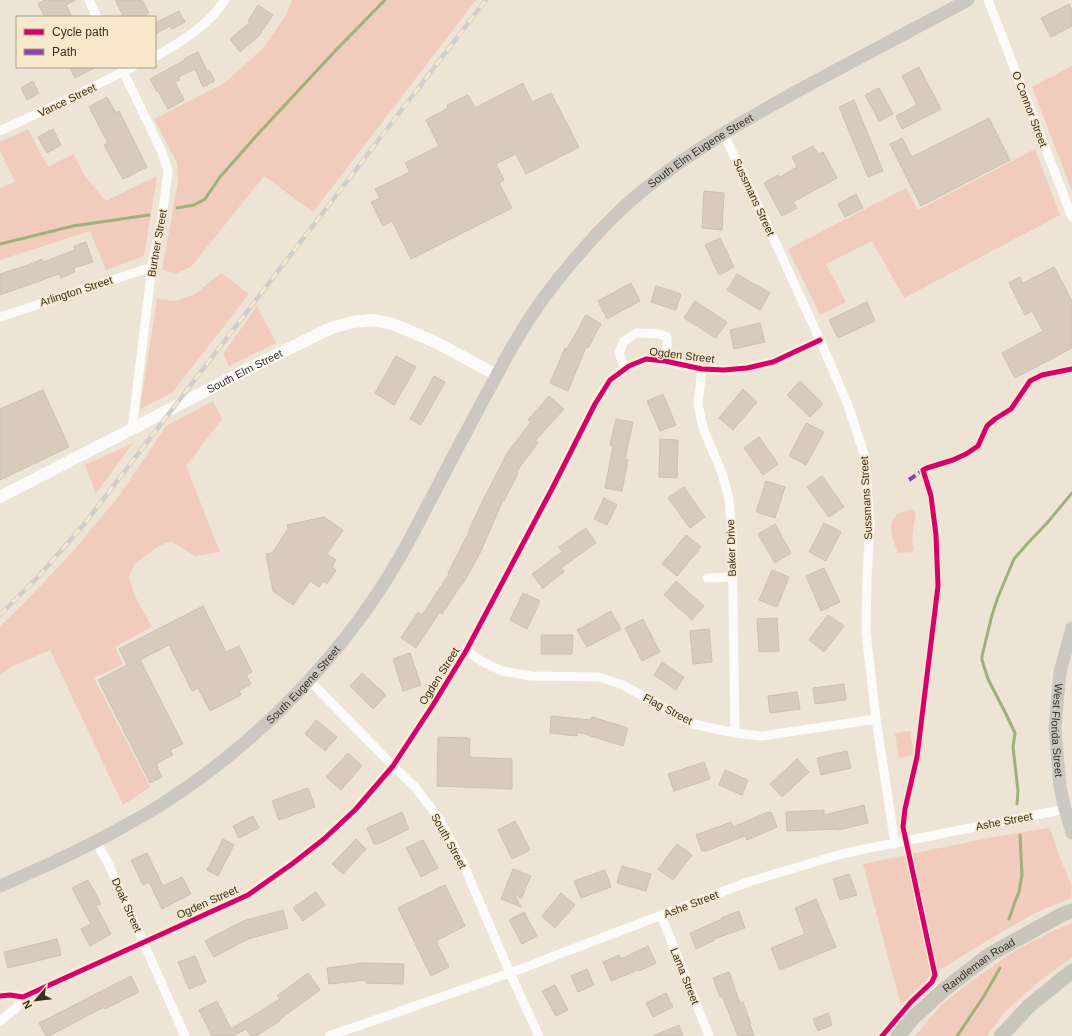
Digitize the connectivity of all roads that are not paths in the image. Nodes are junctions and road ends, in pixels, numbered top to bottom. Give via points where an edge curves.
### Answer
1 (89, 0) edge
2 (225, 0) edge
3 (968, 0) edge
4 (988, 0) edge
5 (97, 16) edge
6 (156, 56) edge
7 (122, 69) edge
8 (0, 131) edge
9 (723, 133) junction
10 (1072, 217) edge
11 (152, 267) junction
12 (0, 317) edge
13 (820, 340) junction
14 (667, 362) junction
15 (702, 368) junction
16 (625, 369) junction
17 (497, 375) junction
18 (132, 429) junction
19 (0, 497) edge
20 (707, 578) dead end
21 (733, 578) junction
22 (1072, 628) edge
23 (466, 652) junction
24 (309, 680) junction
25 (876, 719) junction
26 (736, 733) junction
27 (393, 766) junction
28 (1065, 809) junction
29 (1072, 833) edge
30 (96, 841) junction
31 (895, 844) junction
32 (0, 886) edge
33 (1072, 911) edge
34 (661, 915) junction
35 (143, 942) junction
36 (1072, 971) edge
37 (510, 973) junction
38 (0, 996) edge
39 (23, 997) junction
40 (0, 1021) edge
41 (185, 1036) edge
42 (329, 1036) edge
43 (539, 1036) edge
44 (709, 1036) edge
45 (898, 1036) edge
46 (1001, 1036) edge

1 - 5 street
2 - 6 street via 209,20 184,40
3 - 9 main road, South Elm Eugene Street
4 - 10 street, O Connor Street
7 - 8 street, Vance Street via 60,103
7 - 11 street, Burtner Street via 162,152 168,170
9 - 13 street, Sussmans Street
9 - 17 main road, South Elm Eugene Street via 639,193 579,254 540,303 516,339
11 - 12 street, Arlington Street
11 - 18 street, Burtner Street
13 - 15 street, Ogden Street via 773,362 724,370
13 - 25 street, Sussmans Street via 848,405 865,457 870,525 866,632
14 - 15 street, Ogden Street
14 - 16 street, Ogden Street via 646,359
14 - 16 street via 667,337 660,334 636,333 624,341 619,353
15 - 21 street, Baker Drive via 698,404 703,428 722,473 729,499
16 - 23 street, Ogden Street via 610,380 595,404
17 - 18 street, South Elm Street via 435,342 393,324 372,320 353,322 331,328 252,366
17 - 24 main road, South Eugene Street via 393,569 345,638
18 - 19 street, South Elm Street
20 - 21 street
21 - 26 street, Baker Drive
22 - 28 main road, West Florida Street via 1060,672 1056,728 1060,787
23 - 26 street, Flag Street via 502,671 531,676 599,677 623,685 693,724
23 - 27 street, Ogden Street
24 - 27 street, South Street
24 - 30 main road, South Eugene Street via 256,733 216,766 145,815
25 - 26 street, Flag Street via 762,736
25 - 31 street, Sussmans Street
27 - 35 street, Ogden Street via 356,809 292,864 248,894
27 - 37 street, South Street via 416,788 439,819 462,861
28 - 29 main road, West Florida Street
28 - 31 street, Ashe Street
30 - 32 main road, South Eugene Street
30 - 35 street, Doak Street
31 - 34 street, Ashe Street via 845,853 748,882
33 - 45 main road, Randleman Road via 988,955 945,989 914,1017
34 - 37 street, Ashe Street
34 - 44 street, Lama Street
35 - 39 street, Ogden Street
35 - 41 street, Doak Street
36 - 46 main road via 1029,1006
37 - 42 street, Ashe Street
37 - 43 street, South Street
38 - 39 street, Ogden Street
39 - 40 street, Ogden Street via 16,1008

